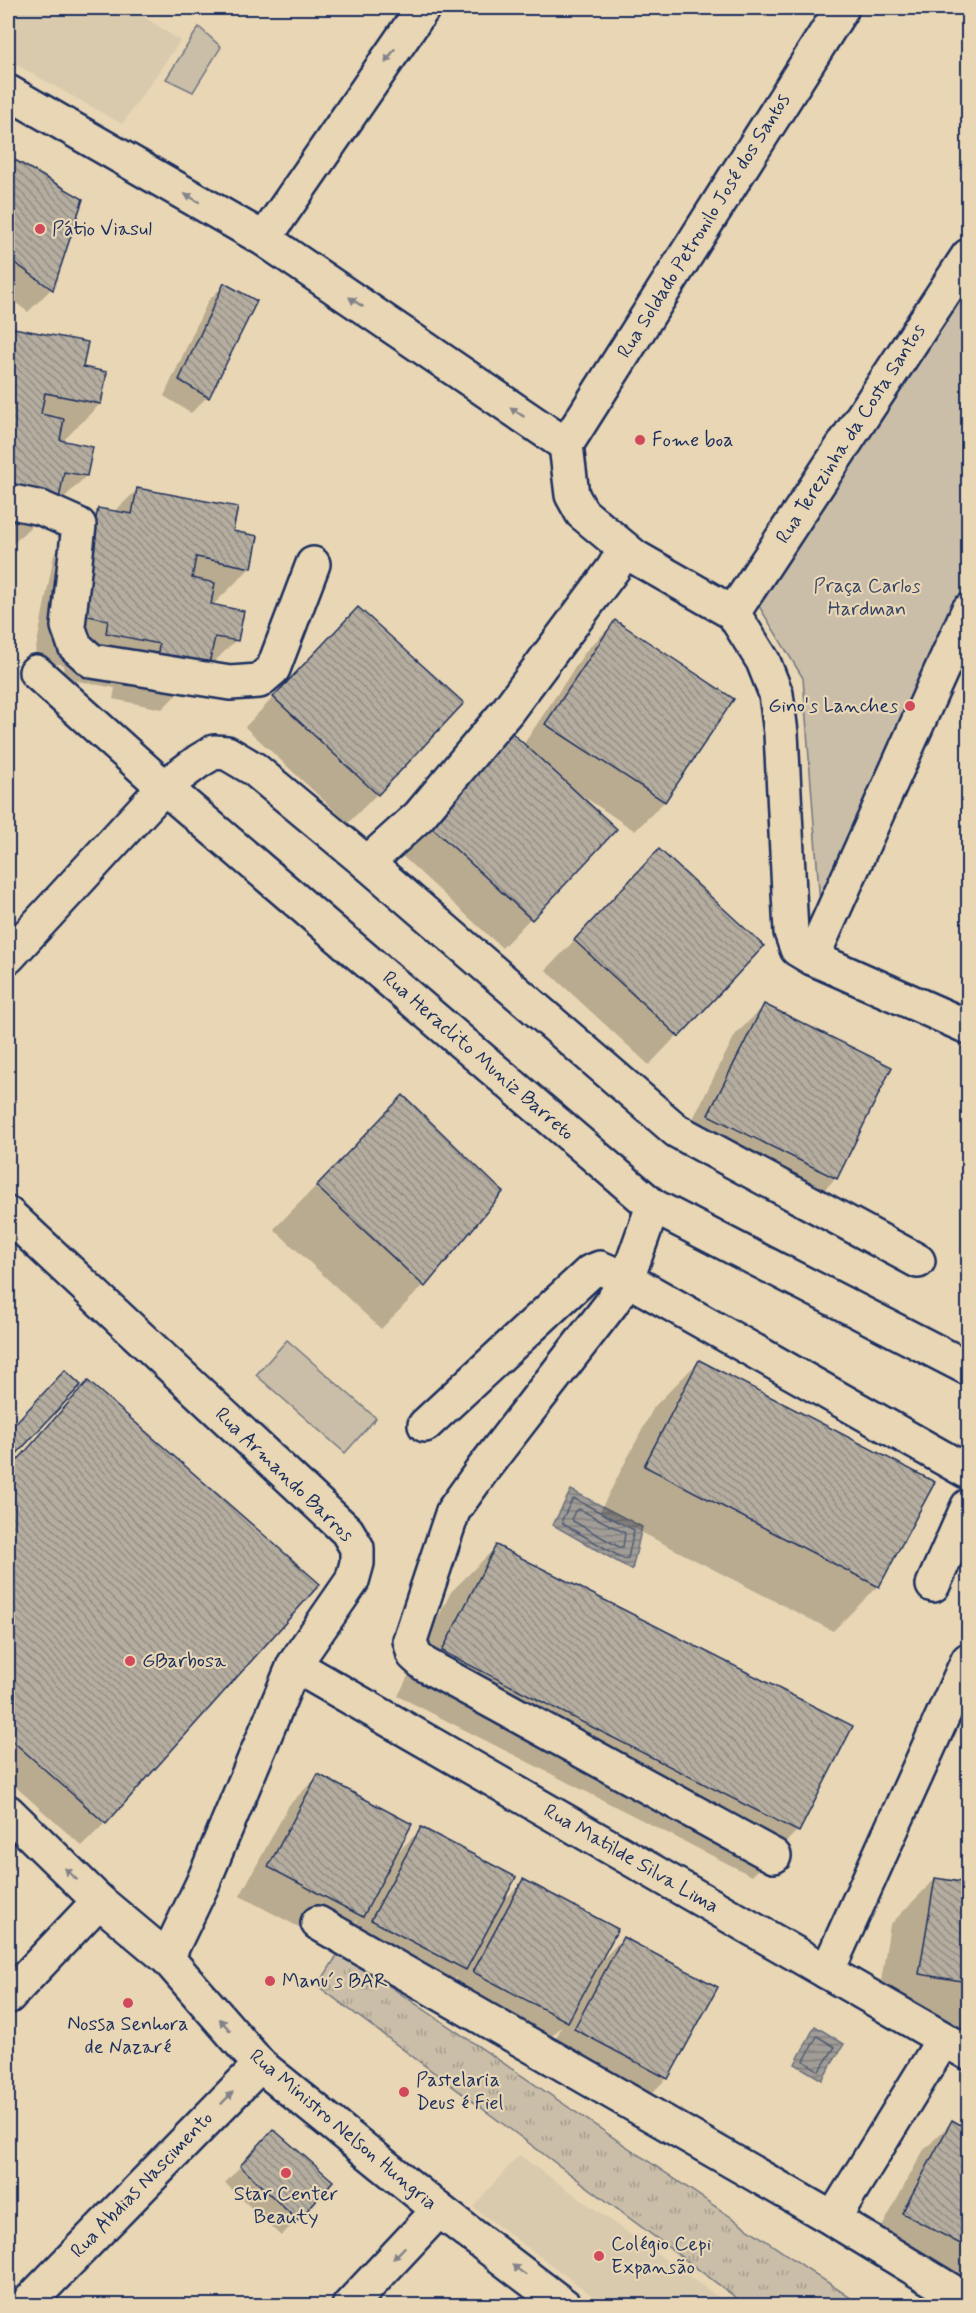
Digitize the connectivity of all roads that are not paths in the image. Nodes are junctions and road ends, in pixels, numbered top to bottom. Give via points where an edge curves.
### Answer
1 (423, 8) edge
2 (843, 8) edge
3 (8, 92) edge
4 (264, 239) junction
5 (969, 256) edge
6 (566, 445) junction
7 (8, 501) edge
8 (625, 549) junction
9 (313, 564) dead end
10 (969, 610) edge
11 (733, 613) junction
12 (36, 672) dead end
13 (164, 787) junction
14 (367, 863) junction
15 (8, 957) edge
16 (812, 958) junction
17 (969, 1027) edge
18 (653, 1206) junction
19 (8, 1214) edge
20 (918, 1261) dead end
21 (627, 1279) junction
22 (969, 1368) edge
23 (425, 1425) dead end
24 (969, 1472) edge
25 (969, 1506) edge
26 (933, 1585) dead end
27 (969, 1660) edge
28 (294, 1665) junction
29 (8, 1812) edge
30 (774, 1856) dead end
31 (99, 1901) junction
32 (318, 1923) dead end
33 (167, 1958) junction
34 (827, 1972) junction
35 (8, 1997) edge
36 (956, 2047) edge
37 (260, 2065) junction
38 (439, 2210) junction
39 (833, 2219) junction
40 (969, 2301) edge
41 (25, 2306) edge
42 (349, 2306) edge
43 (565, 2306) edge

1 -> 4 street
2 - 6 street, Rua Soldado Petronilo José dos Santos
4 -> 3 street
6 -> 4 street
5 - 11 street, Rua Terezinha da Costa Santos
6 - 8 street via 573,495 582,513
7 - 9 street via 41,508 79,525 68,626 75,646 92,662 230,683 259,681 273,669
8 - 11 street
8 - 14 street via 508,710 419,816
10 - 16 street
11 - 16 street via 763,661 776,694 791,933 797,949
12 - 13 street, Rua Heraclito Muniz Barreto
13 - 14 street via 206,756 227,753 254,769
13 - 15 street
13 - 18 street, Rua Heraclito Muniz Barreto
14 - 20 street via 677,1131
16 - 17 street
18 - 21 street
18 - 22 street, Rua Heraclito Muniz Barreto
19 - 28 street, Rua Armando Barros via 347,1531 357,1548 352,1581
21 - 23 street via 600,1268 590,1272
21 - 24 street
21 - 30 street via 453,1511 410,1640 414,1655 424,1664
25 - 26 street
27 - 34 street
28 - 33 street, Rua Armando Barros via 202,1886
28 - 34 street, Rua Matilde Silva Lima
31 -> 29 street, Rua Ministro Nelson Hungria
31 - 33 street, Rua Ministro Nelson Hungria
31 - 35 street
32 - 39 street
37 -> 33 street, Rua Ministro Nelson Hungria
34 - 36 street, Rua Matilde Silva Lima
36 - 39 street
37 - 38 street, Rua Ministro Nelson Hungria
41 -> 37 street, Rua Abdias Nascimento
38 -> 42 street
43 -> 38 street, Rua Ministro Nelson Hungria
39 - 40 street

